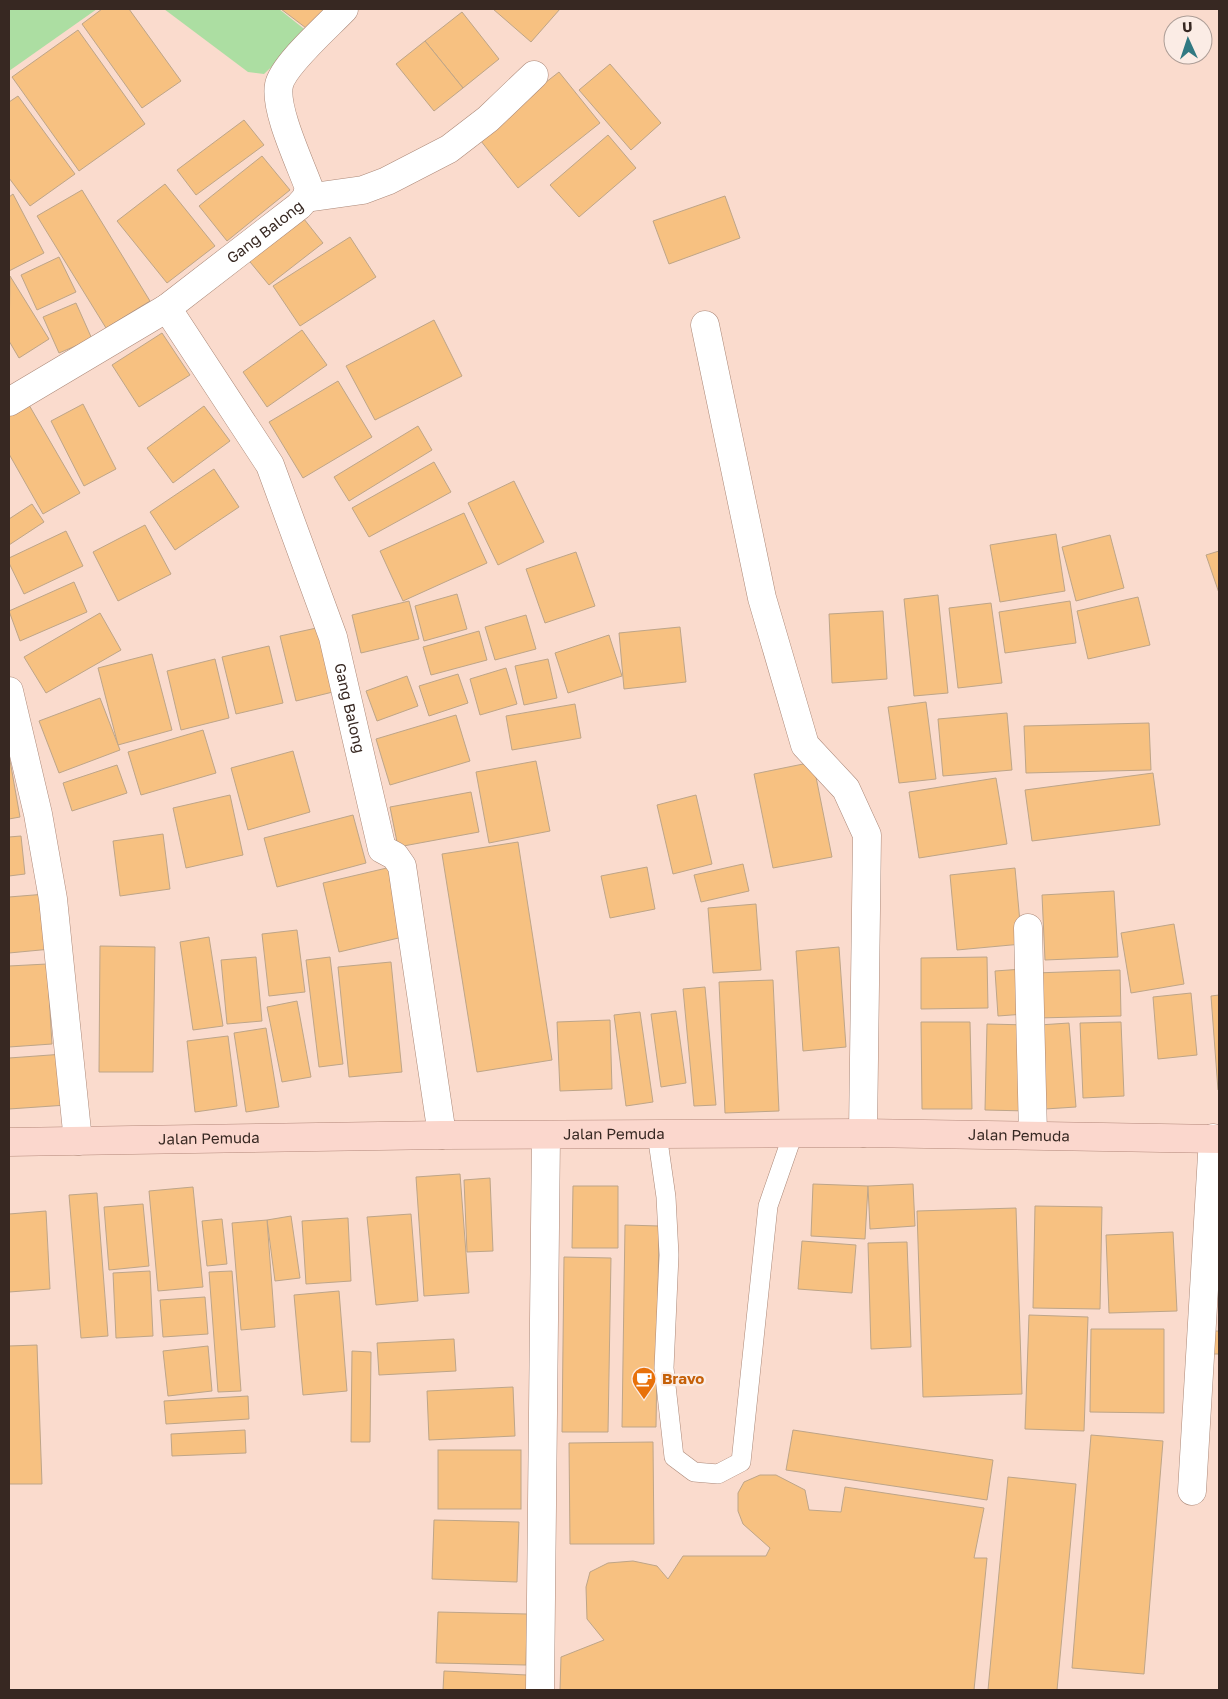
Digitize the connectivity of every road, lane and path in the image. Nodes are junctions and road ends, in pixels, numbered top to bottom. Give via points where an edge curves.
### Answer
1 (344, 9) edge
2 (534, 75) dead end
3 (306, 198) junction
4 (167, 308) junction
5 (705, 325) dead end
6 (9, 402) edge
7 (9, 691) edge
8 (1028, 928) dead end
9 (863, 1133) junction
10 (546, 1134) junction
11 (658, 1134) junction
12 (793, 1134) junction
13 (1033, 1134) junction
14 (442, 1135) junction
15 (1216, 1138) edge
16 (78, 1141) junction
17 (9, 1142) edge
18 (1192, 1491) dead end
19 (540, 1690) edge

1 - 3 street, Gang Balong via 287,68 279,84 279,106 309,188
2 - 3 street via 488,119 449,149 363,190
3 - 4 street, Gang Balong via 300,206
4 - 6 street, Gang Balong
4 - 14 street, Gang Balong via 270,465 333,637 382,849 395,856 402,866
5 - 9 street via 762,598 805,745 846,789 867,835
7 - 16 street via 38,814 53,899
8 - 13 street
9 - 12 main road, Jalan Pemuda
9 - 13 main road, Jalan Pemuda
10 - 11 main road, Jalan Pemuda
10 - 14 main road, Jalan Pemuda
10 - 19 street
11 - 12 main road, Jalan Pemuda
11 - 12 lane via 669,1255 664,1368 674,1457 694,1472 718,1474 741,1462 768,1206
13 - 15 main road, Jalan Pemuda
14 - 16 main road, Jalan Pemuda
15 - 18 street
16 - 17 main road, Jalan Pemuda

